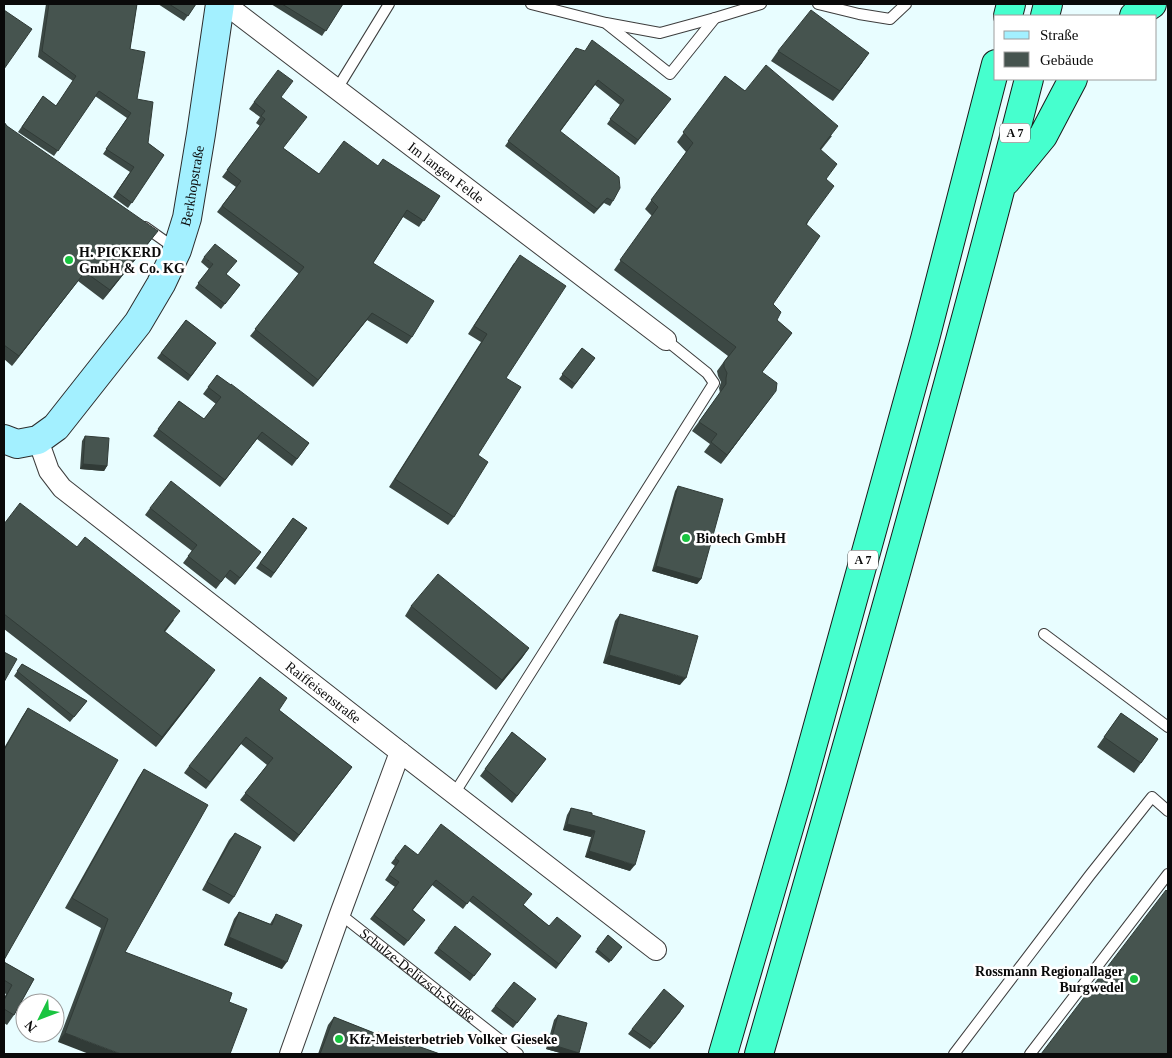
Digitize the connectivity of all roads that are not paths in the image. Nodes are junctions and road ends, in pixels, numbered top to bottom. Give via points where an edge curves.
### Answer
1 (220, 4) edge
2 (225, 4) edge
3 (390, 4) edge
4 (530, 4) edge
5 (762, 4) edge
6 (818, 4) edge
7 (906, 4) edge
8 (1152, 4) edge
9 (1136, 15) edge
10 (715, 18) junction
11 (606, 23) junction
12 (994, 72) edge
13 (1029, 80) edge
14 (1072, 80) edge
15 (337, 89) junction
16 (1001, 188) junction
17 (135, 220) edge
18 (177, 250) junction
19 (666, 340) joint
20 (4, 439) edge
21 (38, 440) junction
22 (1044, 634) dead end
23 (1168, 727) edge
24 (400, 752) junction
25 (454, 794) junction
26 (1167, 808) edge
27 (1168, 874) edge
28 (340, 914) junction
29 (656, 950) dead end
30 (290, 1054) edge
31 (518, 1054) edge
32 (723, 1054) edge
33 (760, 1054) edge
34 (954, 1054) edge
35 (1030, 1054) edge

1 - 18 main road, Berkhopstraße via 187,218
2 - 15 street, Im langen Felde
3 - 15 lane
4 - 11 lane
5 - 10 lane
6 - 7 lane via 890,19
8 - 9 highway
10 - 11 lane via 660,33
10 - 11 lane via 670,74
12 - 32 highway, A 7 via 925,339
13 - 16 highway, A 7
14 - 16 highway via 1043,136
15 - 19 street, Im langen Felde
16 - 33 highway, A 7
17 - 18 lane
18 - 21 main road, Berkhopstraße via 138,323 56,427
19 - 25 lane via 707,373 714,383
20 - 21 main road via 17,444
21 - 24 street, Raiffeisenstraße via 49,471 62,488
22 - 23 lane
24 - 25 street, Raiffeisenstraße
24 - 28 street
25 - 29 street, Raiffeisenstraße
26 - 34 lane via 1152,797
27 - 35 lane
28 - 30 street
28 - 31 lane, Schulze-Delitzsch-Straße

